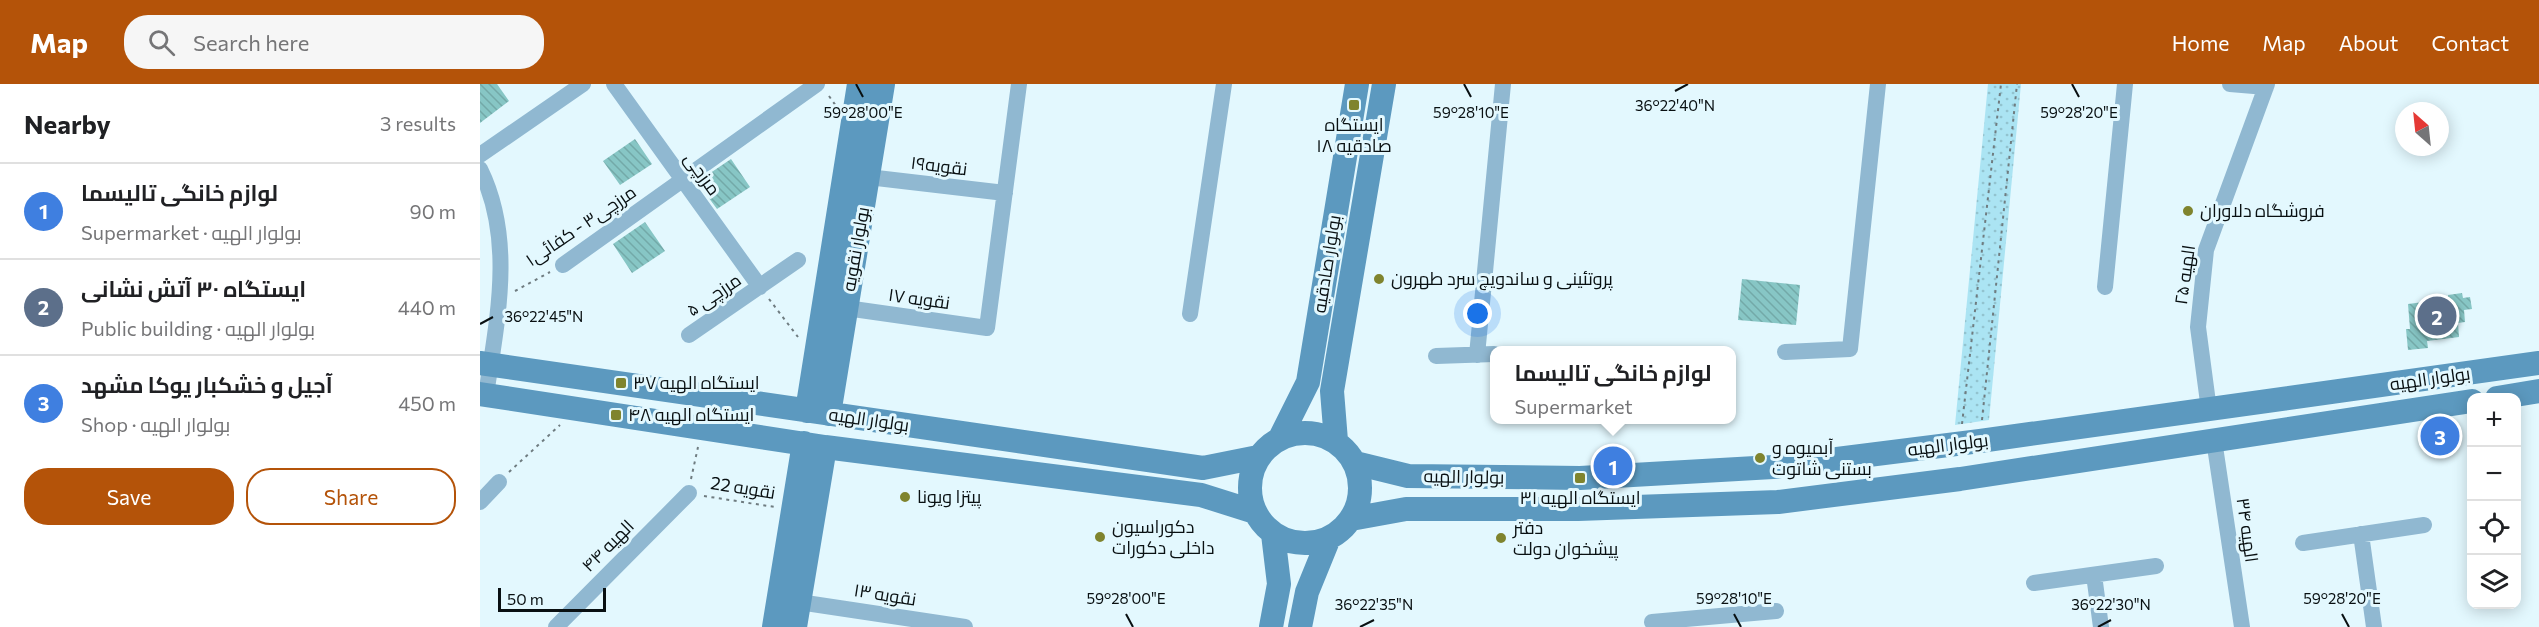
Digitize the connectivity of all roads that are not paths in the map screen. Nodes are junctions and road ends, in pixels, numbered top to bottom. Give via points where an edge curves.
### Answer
1 (583, 84) edge
2 (614, 84) edge
3 (817, 84) edge
4 (859, 84) edge
5 (883, 84) edge
6 (1019, 84) edge
7 (1224, 84) edge
8 (1357, 84) edge
9 (1384, 84) edge
10 (1503, 84) edge
11 (1878, 84) edge
12 (2125, 84) edge
13 (2230, 84) edge
14 (2266, 86) edge
15 (480, 155) edge
16 (480, 169) edge
17 (868, 177) junction
18 (682, 180) junction
19 (1005, 194) junction
20 (798, 260) dead end
21 (563, 265) road end
22 (760, 287) junction
23 (2105, 287) dead end
24 (846, 308) junction
25 (1190, 315) dead end
26 (689, 335) dead end
27 (1785, 352) dead end
28 (1490, 354) edge
29 (1477, 355) junction
30 (1436, 356) dead end
31 (2539, 363) edge
32 (485, 364) edge
33 (2539, 391) edge
34 (2521, 394) edge
35 (483, 395) edge
36 (2467, 402) edge
37 (2209, 410) junction
38 (818, 412) junction
39 (1280, 438) junction
40 (2214, 440) junction
41 (1336, 441) junction
42 (814, 445) junction
43 (1258, 457) junction
44 (1355, 463) junction
45 (499, 482) road end
46 (688, 493) road end
47 (480, 502) edge
48 (1255, 512) junction
49 (1351, 519) junction
50 (2424, 525) dead end
51 (1274, 534) junction
52 (2361, 534) junction
53 (1329, 537) junction
54 (2303, 543) dead end
55 (2157, 566) dead end
56 (2094, 575) junction
57 (2034, 583) dead end
58 (1279, 584) junction
59 (1307, 592) junction
60 (799, 602) junction
61 (1776, 611) dead end
62 (1652, 622) dead end
63 (1720, 622) edge
64 (556, 627) edge
65 (774, 627) edge
66 (795, 627) edge
67 (965, 627) edge
68 (1271, 627) edge
69 (1300, 627) edge
70 (2101, 627) edge
71 (2242, 627) edge
72 (2374, 627) edge

1 - 15 street
2 - 18 street, مرزچی
3 - 18 street, مرزچی۳ - کفائی۱
4 - 38 main road, بولوار نقویه via 815,360
5 - 17 main road, بولوار نقویه
6 - 19 street
7 - 25 street
8 - 39 main road, بولوار صادقیه via 1308,382
9 - 41 main road, بولوار صادقیه via 1332,392
10 - 29 street
11 - 27 street via 1850,349
12 - 23 street
13 - 14 street
14 - 37 street, الهیه ۲۵ via 2206,250 2198,327
16 - 32 street via 492,192 502,272
17 - 19 street, نقویه۱۹
17 - 24 main road, بولوار نقویه
18 - 21 street, مرزچی۳ - کفائی۱
18 - 22 street, مرزچی
19 - 24 street, نقویه ۱۷ via 987,328
20 - 22 street, مرزچی ۵
22 - 26 street, مرزچی ۵
24 - 38 main road, بولوار نقویه
28 - 29 street
29 - 30 street
31 - 37 main road, بولوار الهیه
32 - 35 street
32 - 38 main road, بولوار الهیه
33 - 34 main road
35 - 42 main road, بولوار الهیه
36 - 40 main road, بولوار الهیه
37 - 40 main road
37 - 44 main road, بولوار الهیه via 1773,467 1580,478 1408,476
38 - 43 main road, بولوار الهیه via 1203,468
39 - 41 main road via 1309,432
39 - 43 main road
40 - 49 main road, بولوار الهیه via 1778,502 1578,509 1406,509
40 - 71 street, الهیه ۳۴
41 - 44 main road
42 - 48 main road, بولوار الهیه via 1201,495
42 - 60 main road
42 - 65 main road via 793,510
43 - 48 main road via 1249,484
44 - 49 main road via 1360,491
45 - 47 street
46 - 64 street, الهیه ۴۴
48 - 51 main road
49 - 53 main road
50 - 52 street
51 - 53 main road via 1301,543
51 - 58 main road
52 - 54 street
52 - 72 street
53 - 59 main road
55 - 56 street
56 - 57 street
56 - 70 street
58 - 59 main road via 1287,576 1297,575 1304,580
58 - 68 main road
59 - 69 main road
60 - 66 main road
60 - 67 street, نقویه ۱۳
61 - 63 street
62 - 63 street

